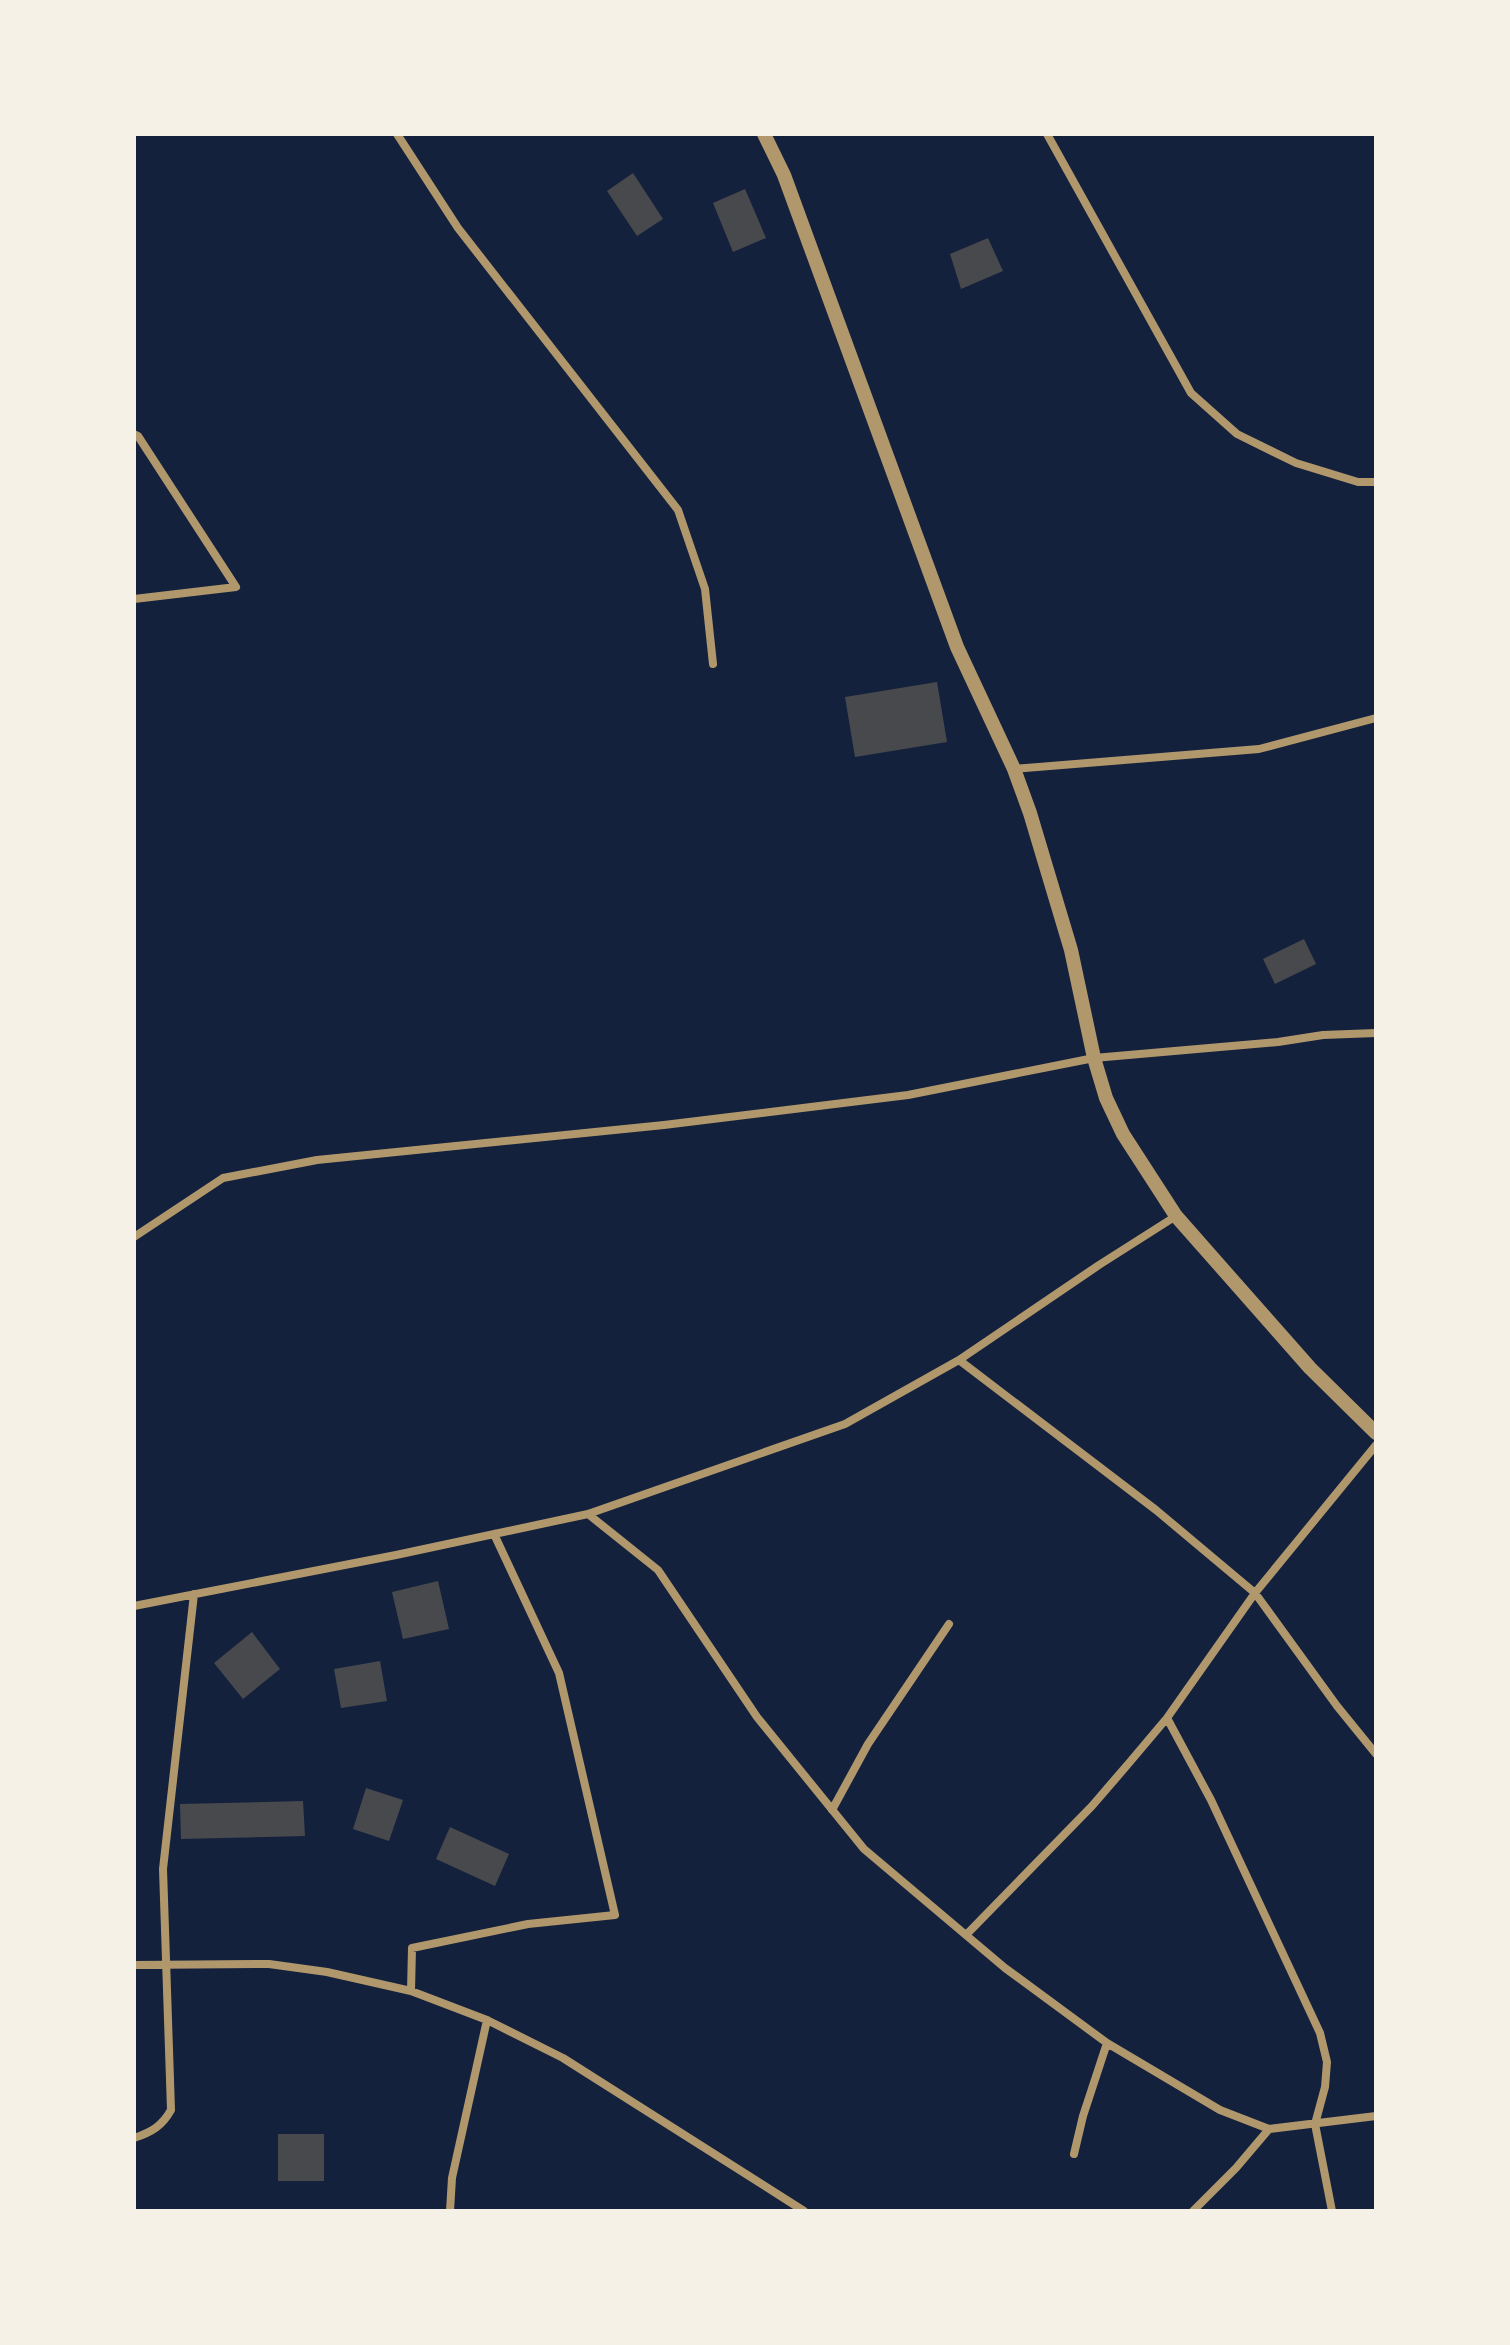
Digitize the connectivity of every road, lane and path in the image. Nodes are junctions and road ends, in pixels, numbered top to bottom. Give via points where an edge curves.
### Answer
1 (397, 134) edge
2 (764, 134) edge
3 (1047, 134) edge
4 (134, 434) edge
5 (1376, 482) edge
6 (134, 599) edge
7 (713, 664) dead end
8 (1376, 718) edge
9 (1014, 769) junction
10 (1376, 1033) edge
11 (1094, 1058) junction
12 (1176, 1216) junction
13 (134, 1237) edge
14 (959, 1360) junction
15 (1376, 1433) edge
16 (1376, 1445) edge
17 (588, 1514) junction
18 (494, 1534) junction
19 (1255, 1593) junction
20 (194, 1594) junction
21 (134, 1606) edge
22 (949, 1624) dead end
23 (1167, 1718) junction
24 (1376, 1754) edge
25 (832, 1810) junction
26 (966, 1935) junction
27 (134, 1965) edge
28 (165, 1965) junction
29 (411, 1991) junction
30 (487, 2020) junction
31 (1107, 2043) junction
32 (1376, 2116) edge
33 (1315, 2124) junction
34 (1269, 2129) junction
35 (134, 2138) edge
36 (1074, 2154) dead end
37 (450, 2211) edge
38 (804, 2211) edge
39 (1193, 2211) edge
40 (1332, 2211) edge

1 - 7 street via 458,228 678,510 705,589
2 - 9 street via 784,175 957,647
3 - 5 street via 1191,393 1237,434 1296,463 1358,482
4 - 6 street via 236,587
8 - 9 street via 1259,749
9 - 11 street via 1071,950
10 - 11 street
11 - 12 street via 1123,1134
11 - 13 street via 908,1095 317,1160 223,1178
12 - 14 street
12 - 15 street via 1310,1368
14 - 17 street via 845,1424
14 - 19 street
16 - 19 street
17 - 18 street
17 - 25 street via 658,1570 757,1717
18 - 20 street
18 - 29 street via 559,1673 615,1915 528,1924 412,1948
19 - 23 street
19 - 24 street
20 - 21 street
20 - 28 street via 165,1834
22 - 25 street via 868,1744
23 - 26 street via 1092,1806
23 - 33 street via 1320,2033 1327,2062
25 - 26 street via 864,1849
26 - 31 street
27 - 28 street
28 - 29 street via 285,1966
28 - 35 street via 171,2110 163,2124
29 - 30 street
30 - 37 street via 452,2178
30 - 38 street via 563,2058
31 - 34 street via 1220,2110
31 - 36 street
32 - 33 street
33 - 34 street
33 - 40 street
34 - 39 street

